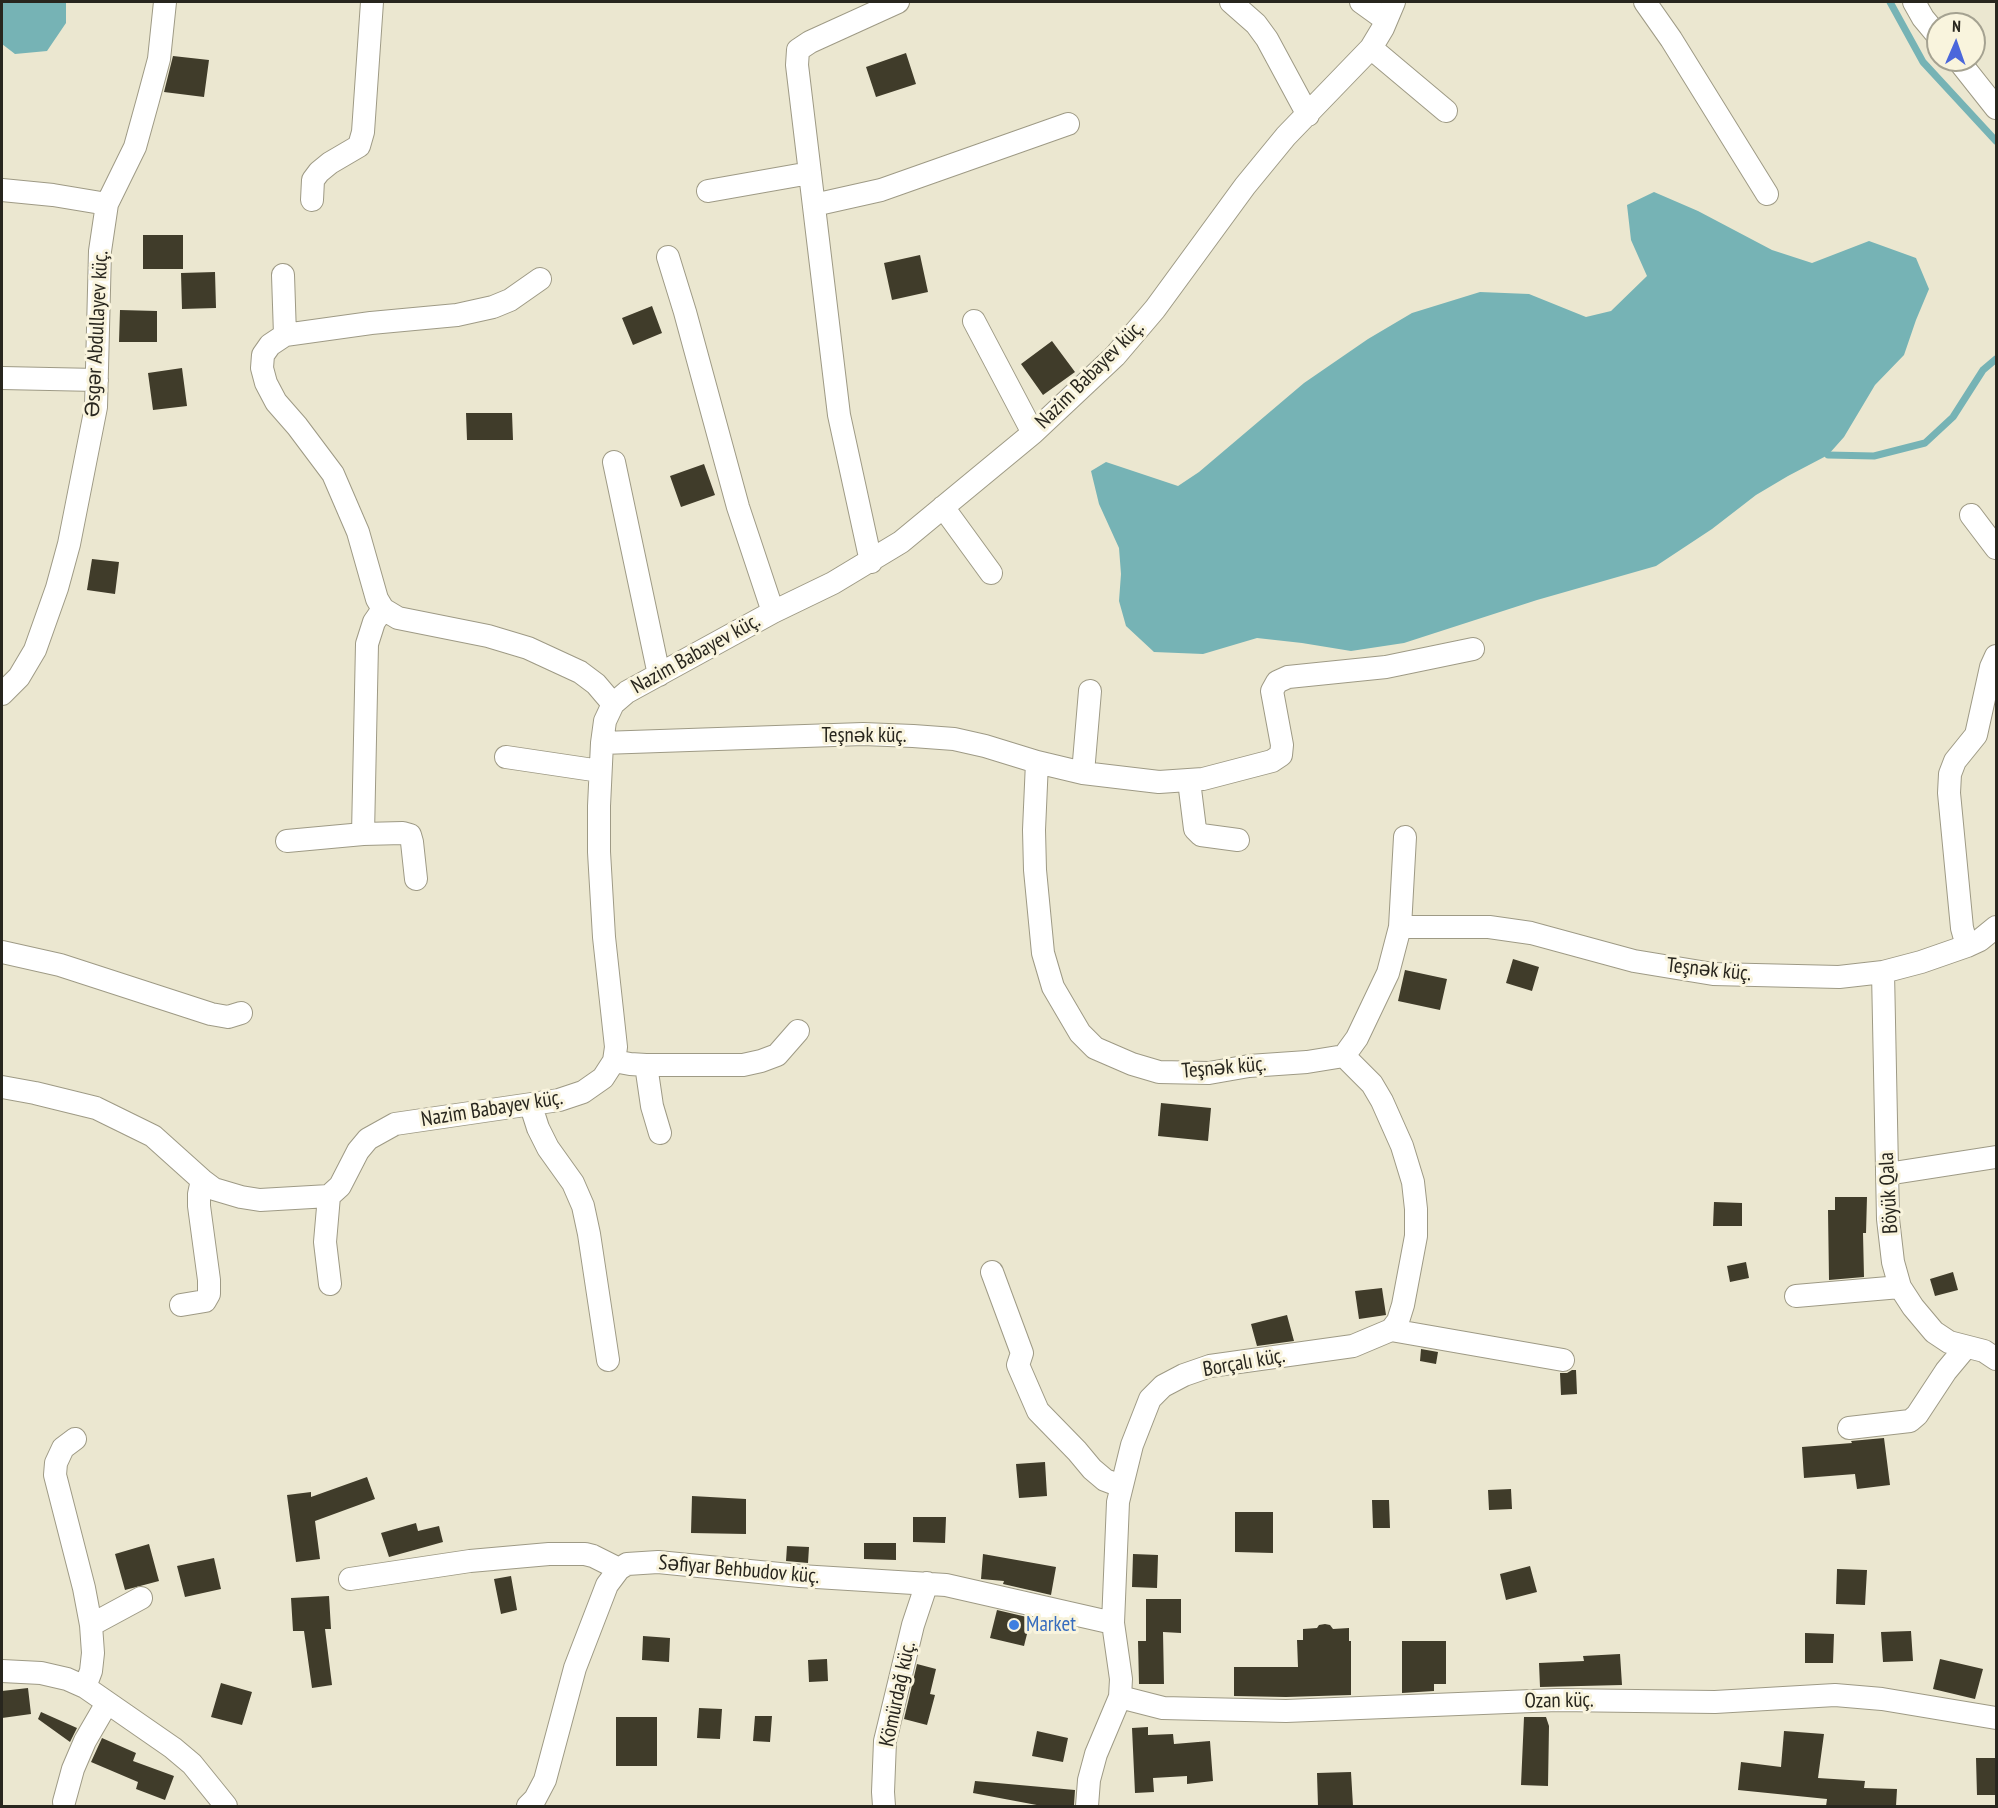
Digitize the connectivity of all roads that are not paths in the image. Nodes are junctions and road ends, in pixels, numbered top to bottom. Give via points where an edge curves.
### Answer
1 (165, 2) edge
2 (372, 2) edge
3 (898, 2) edge
4 (1232, 2) edge
5 (1361, 2) edge
6 (1645, 2) edge
7 (1914, 2) edge
8 (1390, 11) edge
9 (1926, 22) edge
10 (1371, 48) junction
11 (1968, 72) edge
12 (1996, 108) edge
13 (1446, 111) dead end
14 (1308, 115) junction
15 (1068, 124) dead end
16 (810, 173) junction
17 (2, 190) edge
18 (708, 191) dead end
19 (1767, 194) dead end
20 (312, 200) dead end
21 (106, 204) junction
22 (814, 205) junction
23 (668, 257) dead end
24 (283, 276) dead end
25 (540, 279) dead end
26 (974, 321) dead end
27 (285, 335) junction
28 (2, 378) edge
29 (97, 380) junction
30 (1033, 433) junction
31 (614, 462) dead end
32 (943, 507) junction
33 (1971, 515) dead end
34 (1996, 548) edge
35 (871, 562) junction
36 (991, 573) dead end
37 (383, 609) junction
38 (772, 612) junction
39 (1473, 649) dead end
40 (1996, 656) edge
41 (659, 675) junction
42 (1090, 691) dead end
43 (2, 694) edge
44 (614, 704) junction
45 (602, 743) junction
46 (506, 757) dead end
47 (1037, 762) junction
48 (600, 771) junction
49 (1083, 773) junction
50 (1189, 781) junction
51 (363, 834) junction
52 (1405, 837) dead end
53 (1238, 840) dead end
54 (287, 842) dead end
55 (416, 879) dead end
56 (1400, 927) junction
57 (1996, 927) edge
58 (1967, 945) junction
59 (2, 952) edge
60 (1883, 972) junction
61 (241, 1013) dead end
62 (798, 1031) dead end
63 (1344, 1056) junction
64 (614, 1061) junction
65 (646, 1065) junction
66 (2, 1088) edge
67 (531, 1106) junction
68 (660, 1133) dead end
69 (1996, 1157) edge
70 (1887, 1174) junction
71 (202, 1180) junction
72 (329, 1196) junction
73 (992, 1272) dead end
74 (330, 1284) dead end
75 (1900, 1287) junction
76 (1796, 1296) dead end
77 (182, 1305) dead end
78 (1391, 1330) junction
79 (1966, 1347) junction
80 (1996, 1359) edge
81 (608, 1360) dead end
82 (1563, 1360) dead end
83 (1849, 1428) dead end
84 (75, 1438) dead end
85 (1121, 1486) junction
86 (619, 1569) junction
87 (350, 1579) dead end
88 (927, 1583) junction
89 (141, 1598) dead end
90 (1113, 1623) junction
91 (90, 1625) junction
92 (2, 1671) edge
93 (85, 1687) junction
94 (1120, 1697) junction
95 (107, 1703) junction
96 (1996, 1718) edge
97 (64, 1802) dead end
98 (226, 1806) edge
99 (528, 1806) edge
100 (884, 1806) edge
101 (1087, 1806) edge

1 - 21 street, Əsgər Abdullayev küç. via 159,59 135,147
2 - 20 street via 359,146 319,172 313,180
3 - 16 street via 798,51
4 - 14 street via 1267,39
5 - 8 street
6 - 19 street
7 - 9 street
8 - 10 street, Nazim Babayev küç.
10 - 13 street
10 - 14 street, Nazim Babayev küç.
11 - 12 street
14 - 30 street, Nazim Babayev küç. via 1245,186 1142,325
15 - 22 street via 881,190
16 - 18 street
16 - 22 street
17 - 21 street
21 - 29 street, Əsgər Abdullayev küç. via 100,251
22 - 35 street via 839,415
23 - 38 street via 738,507
24 - 27 street
25 - 27 street via 510,300 466,313
26 - 30 street
27 - 37 street via 263,355 266,383 276,402 333,474 358,532
28 - 29 street
29 - 43 street, Əsgər Abdullayev küç. via 90,445 57,588 35,650 19,677
30 - 32 street, Nazim Babayev küç.
31 - 41 street
32 - 35 street, Nazim Babayev küç.
32 - 36 street
33 - 34 street
35 - 38 street, Nazim Babayev küç.
37 - 44 street via 398,618 528,648 580,672
37 - 51 street via 374,622 368,644
38 - 41 street, Nazim Babayev küç.
39 - 50 street via 1404,664 1288,677 1277,682 1272,691 1281,755 1272,761
40 - 58 street via 1976,735 1955,761 1950,774 1962,928
41 - 44 street, Nazim Babayev küç. via 627,692
42 - 49 street
44 - 45 street, Nazim Babayev küç. via 605,721
45 - 47 street, Teşnək küç. via 863,734 913,736 954,739
45 - 48 street, Nazim Babayev küç.
46 - 48 street
47 - 49 street
47 - 63 street, Teşnək küç. via 1034,830 1042,953 1064,1007 1095,1048 1159,1072 1190,1073
48 - 64 street, Nazim Babayev küç. via 599,852
49 - 50 street via 1159,782
50 - 53 street via 1196,829 1202,835
51 - 54 street
51 - 55 street via 410,835
52 - 56 street
56 - 60 street, Teşnək küç. via 1489,927 1531,933 1634,961 1713,974 1839,977
56 - 63 street via 1388,973 1357,1038
57 - 58 street, Teşnək küç.
58 - 60 street, Teşnək küç.
59 - 61 street via 60,965 211,1014 228,1017
60 - 70 street, Böyük Qala
62 - 65 street via 777,1055 761,1061 743,1065
63 - 78 street via 1372,1084 1382,1101 1413,1182 1416,1236 1403,1305
64 - 65 street
64 - 67 street, Nazim Babayev küç. via 603,1078 583,1092
65 - 68 street
66 - 71 street via 96,1108 153,1136
67 - 72 street, Nazim Babayev küç. via 395,1124 368,1139 340,1186
67 - 81 street via 548,1148 583,1206
69 - 70 street
70 - 75 street, Böyük Qala via 1889,1230
71 - 72 street via 226,1194 260,1200
71 - 77 street via 199,1206 209,1294 205,1301
72 - 74 street via 325,1242
73 - 85 street via 1022,1353 1018,1365 1038,1411 1092,1469
75 - 76 street
75 - 79 street, Böyük Qala via 1934,1332
78 - 82 street
78 - 85 street, Borçalı küç. via 1353,1346 1210,1366 1163,1386 1144,1410
79 - 80 street, Böyük Qala
79 - 83 street via 1910,1421
84 - 91 street via 63,1448 55,1475
85 - 90 street, Borçalı küç.
86 - 87 street via 585,1554 549,1554
86 - 88 street, Səfiyar Behbudov küç. via 633,1562 658,1562
86 - 99 street via 607,1585 576,1668 545,1779
88 - 90 street, Səfiyar Behbudov küç. via 962,1587
88 - 100 street, Kömürdağ küç. via 885,1741
89 - 91 street
90 - 94 street, Borçalı küç.
91 - 93 street via 93,1653
92 - 93 street via 41,1673
93 - 95 street
94 - 96 street, Ozan küç. via 1163,1708 1286,1711 1557,1700 1715,1702 1835,1695
94 - 101 street, Borçalı küç. via 1095,1754
95 - 97 street via 85,1741
95 - 98 street via 192,1764

